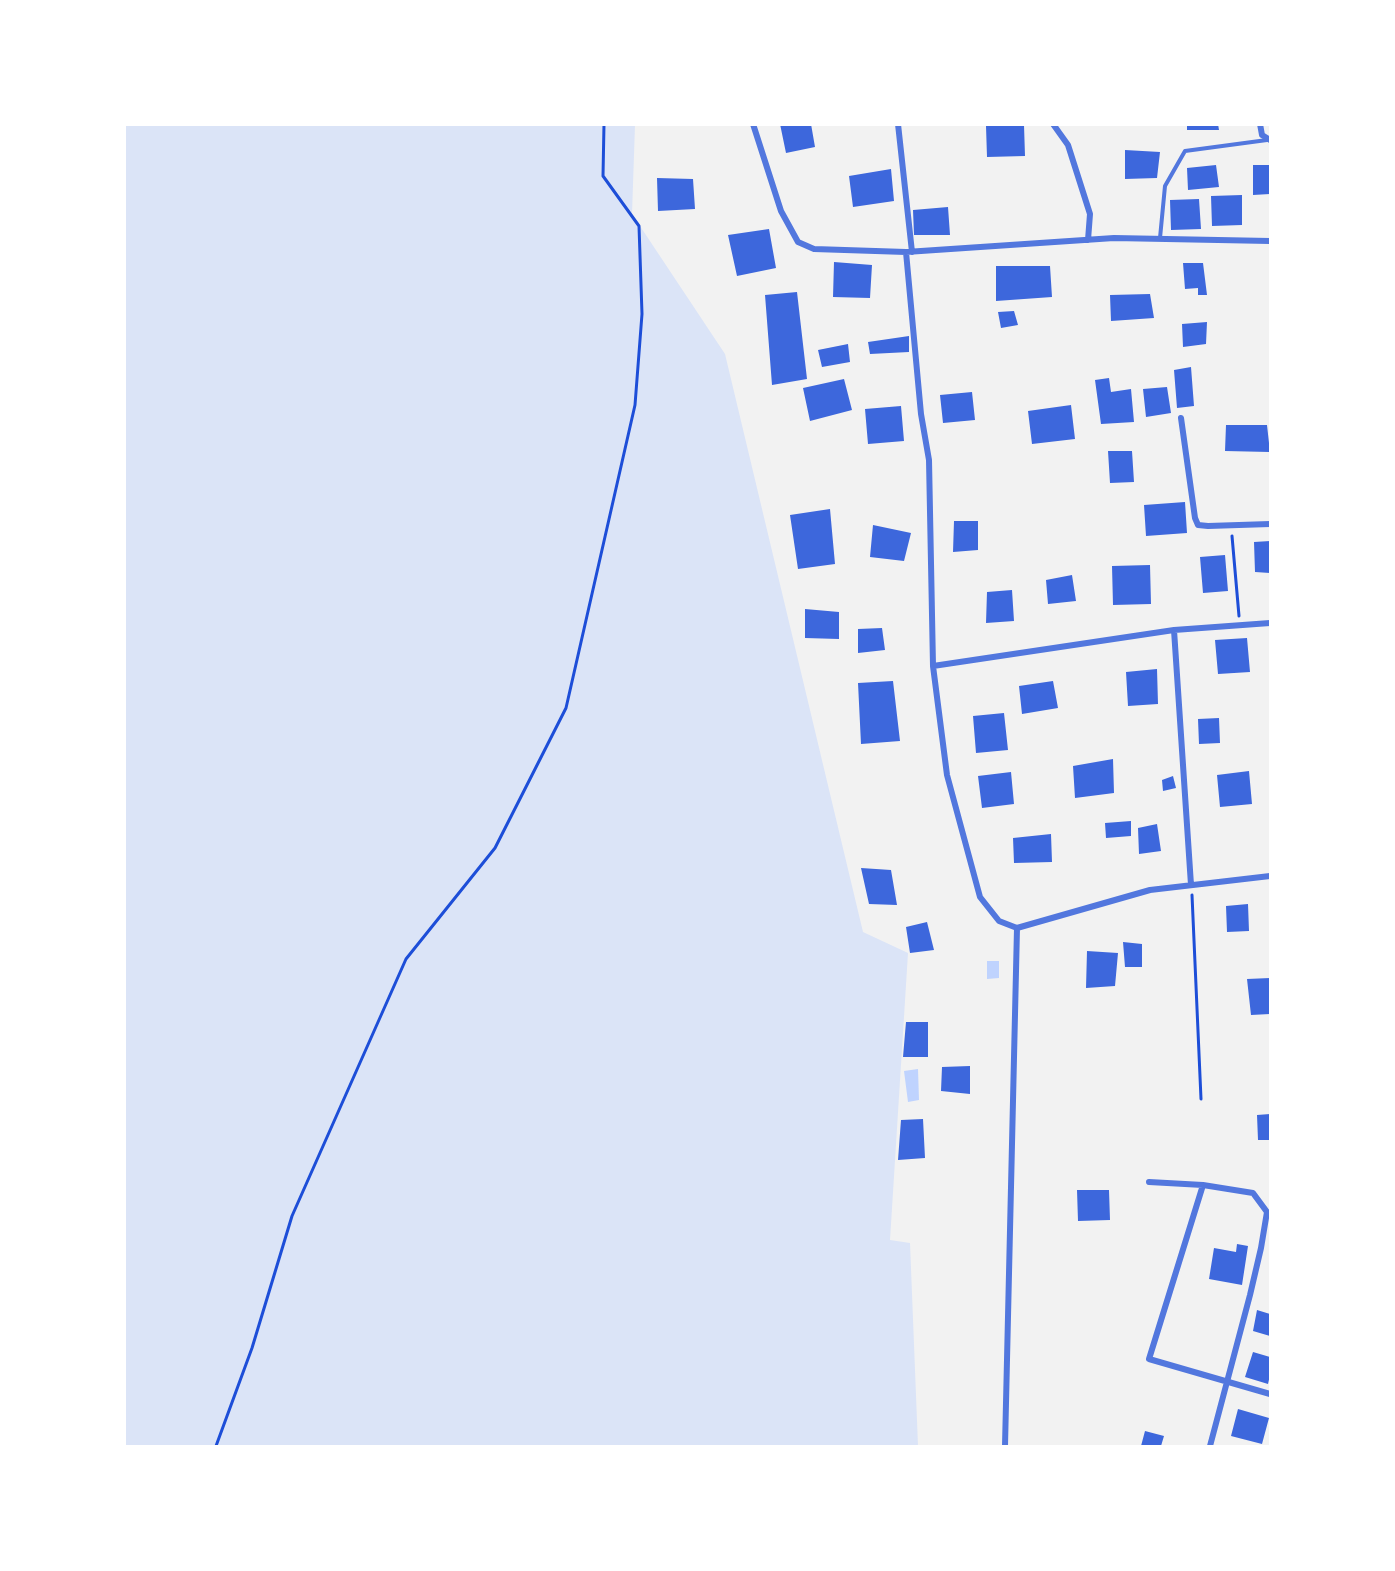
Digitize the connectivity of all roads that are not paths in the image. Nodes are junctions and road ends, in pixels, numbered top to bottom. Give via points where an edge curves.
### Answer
1 (753, 124) edge
2 (898, 124) edge
3 (1053, 124) edge
4 (1260, 124) edge
5 (1269, 140) edge
6 (1160, 239) junction
7 (1088, 240) junction
8 (1270, 241) edge
9 (909, 252) junction
10 (1181, 418) dead end
11 (1270, 524) edge
12 (1270, 623) edge
13 (1174, 630) junction
14 (933, 666) junction
15 (1270, 876) edge
16 (1191, 885) junction
17 (1017, 928) junction
18 (1149, 1182) dead end
19 (1203, 1185) junction
20 (1226, 1381) junction
21 (1270, 1394) edge
22 (1005, 1446) edge
23 (1210, 1446) edge

1 - 9 street via 781,211 798,242 814,249
2 - 9 street
3 - 7 street via 1068,144 1090,214
4 - 5 street via 1262,135
5 - 6 lane via 1185,151 1165,186
6 - 7 street
6 - 8 street
7 - 9 street
9 - 14 street via 928,460
10 - 11 street via 1198,525
12 - 13 street
13 - 14 street
13 - 16 street
14 - 17 street via 947,775 980,897 999,921
15 - 16 street
16 - 17 street via 1150,890
17 - 22 street
18 - 19 street
19 - 20 street via 1253,1192 1267,1212
19 - 20 street via 1149,1359
20 - 21 street
20 - 23 street

